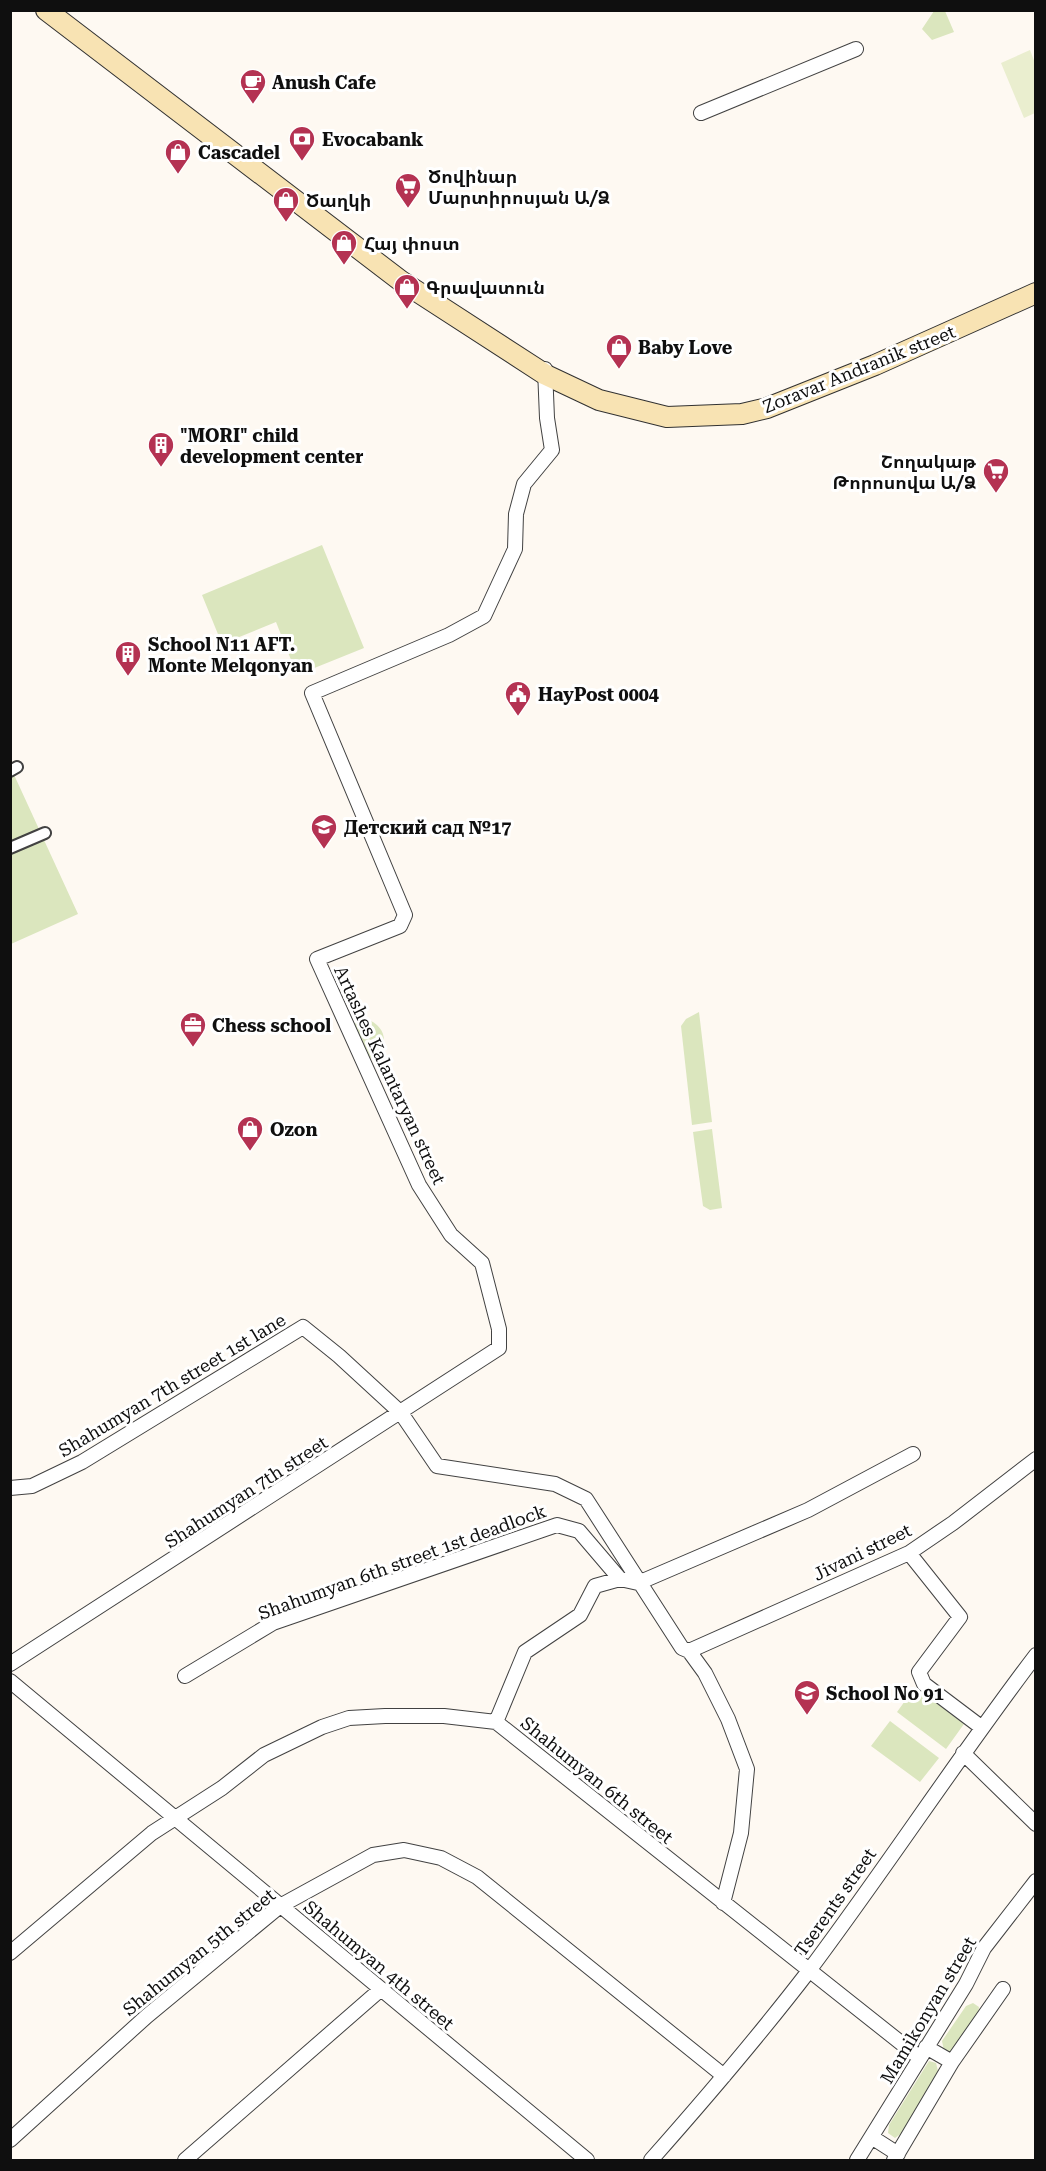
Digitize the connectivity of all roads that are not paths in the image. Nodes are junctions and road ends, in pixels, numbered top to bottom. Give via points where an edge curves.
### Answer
1 (46, 10) edge
2 (62, 10) edge
3 (856, 49) dead end
4 (701, 113) dead end
5 (1035, 285) edge
6 (1035, 293) edge
7 (545, 371) junction
8 (45, 833) dead end
9 (10, 848) edge
10 (499, 1348) joint
11 (401, 1413) junction
12 (913, 1454) dead end
13 (1035, 1459) edge
14 (10, 1488) edge
15 (909, 1553) junction
16 (620, 1579) junction
17 (638, 1583) junction
18 (689, 1651) junction
19 (1035, 1655) edge
20 (10, 1664) edge
21 (185, 1676) dead end
22 (10, 1681) edge
23 (496, 1722) junction
24 (981, 1727) junction
25 (963, 1753) junction
26 (174, 1820) junction
27 (1035, 1824) edge
28 (1035, 1881) edge
29 (723, 1904) junction
30 (280, 1906) junction
31 (10, 1953) edge
32 (808, 1971) junction
33 (1003, 1989) dead end
34 (380, 1990) junction
35 (923, 2052) junction
36 (952, 2062) junction
37 (724, 2076) junction
38 (873, 2138) junction
39 (10, 2140) edge
40 (896, 2157) edge
41 (185, 2160) edge
42 (587, 2160) edge
43 (651, 2160) edge
44 (857, 2160) edge

1 - 7 main road, Zoravar Andranik street via 385,270
2 - 7 main road, Zoravar Andranik street via 393,268
3 - 4 street
5 - 7 main road, Zoravar Andranik street via 813,384 741,408 651,408 601,394
6 - 7 main road, Zoravar Andranik street via 802,395 742,414 667,417 599,400
7 - 10 street, Artashes Kalantaryan street via 552,450 524,484 516,514 514,549 484,616 450,635 312,693 405,915 400,927 317,959 419,1185 451,1234 482,1263 499,1329
8 - 9 street
10 - 11 street, Shahumyan 7th street
11 - 14 street, Shahumyan 7th street 1st lane via 303,1327 82,1462 32,1486
11 - 17 street, Shahumyan 7th street 1st lane via 437,1466 555,1484 586,1499
11 - 20 street, Shahumyan 7th street
12 - 17 street via 808,1510
13 - 15 street, Jivani street
15 - 18 street, Jivani street
15 - 24 street via 960,1617 919,1672 924,1684
16 - 17 street
16 - 21 street, Shahumyan 6th street 1st deadlock via 579,1531 557,1525 273,1623
16 - 23 street via 595,1586 580,1615 525,1652
17 - 18 street via 682,1648
18 - 29 street via 728,1719 747,1768 741,1833
19 - 24 street, Tserents street
22 - 26 street, Shahumyan 4th street
23 - 26 street, Shahumyan 6th street via 444,1716 349,1718 264,1755
23 - 29 street, Shahumyan 6th street
24 - 25 street, Tserents street
25 - 27 street
25 - 32 street, Tserents street
26 - 30 street, Shahumyan 4th street
26 - 31 street, Shahumyan 6th street via 152,1833
28 - 35 street, Mamikonyan street via 984,1948
29 - 32 street, Shahumyan 6th street
30 - 34 street, Shahumyan 4th street
30 - 37 street, Shahumyan 5th street via 373,1856 404,1850 441,1858 477,1877
30 - 39 street, Shahumyan 5th street via 147,2016
32 - 35 street, Shahumyan 6th street
32 - 37 street, Tserents street
33 - 36 street
34 - 41 street
34 - 42 street, Shahumyan 4th street
35 - 36 street, Shahumyan 6th street
35 - 38 street, Mamikonyan street
36 - 40 street
37 - 43 street, Tserents street
38 - 40 street
38 - 44 street, Mamikonyan street

